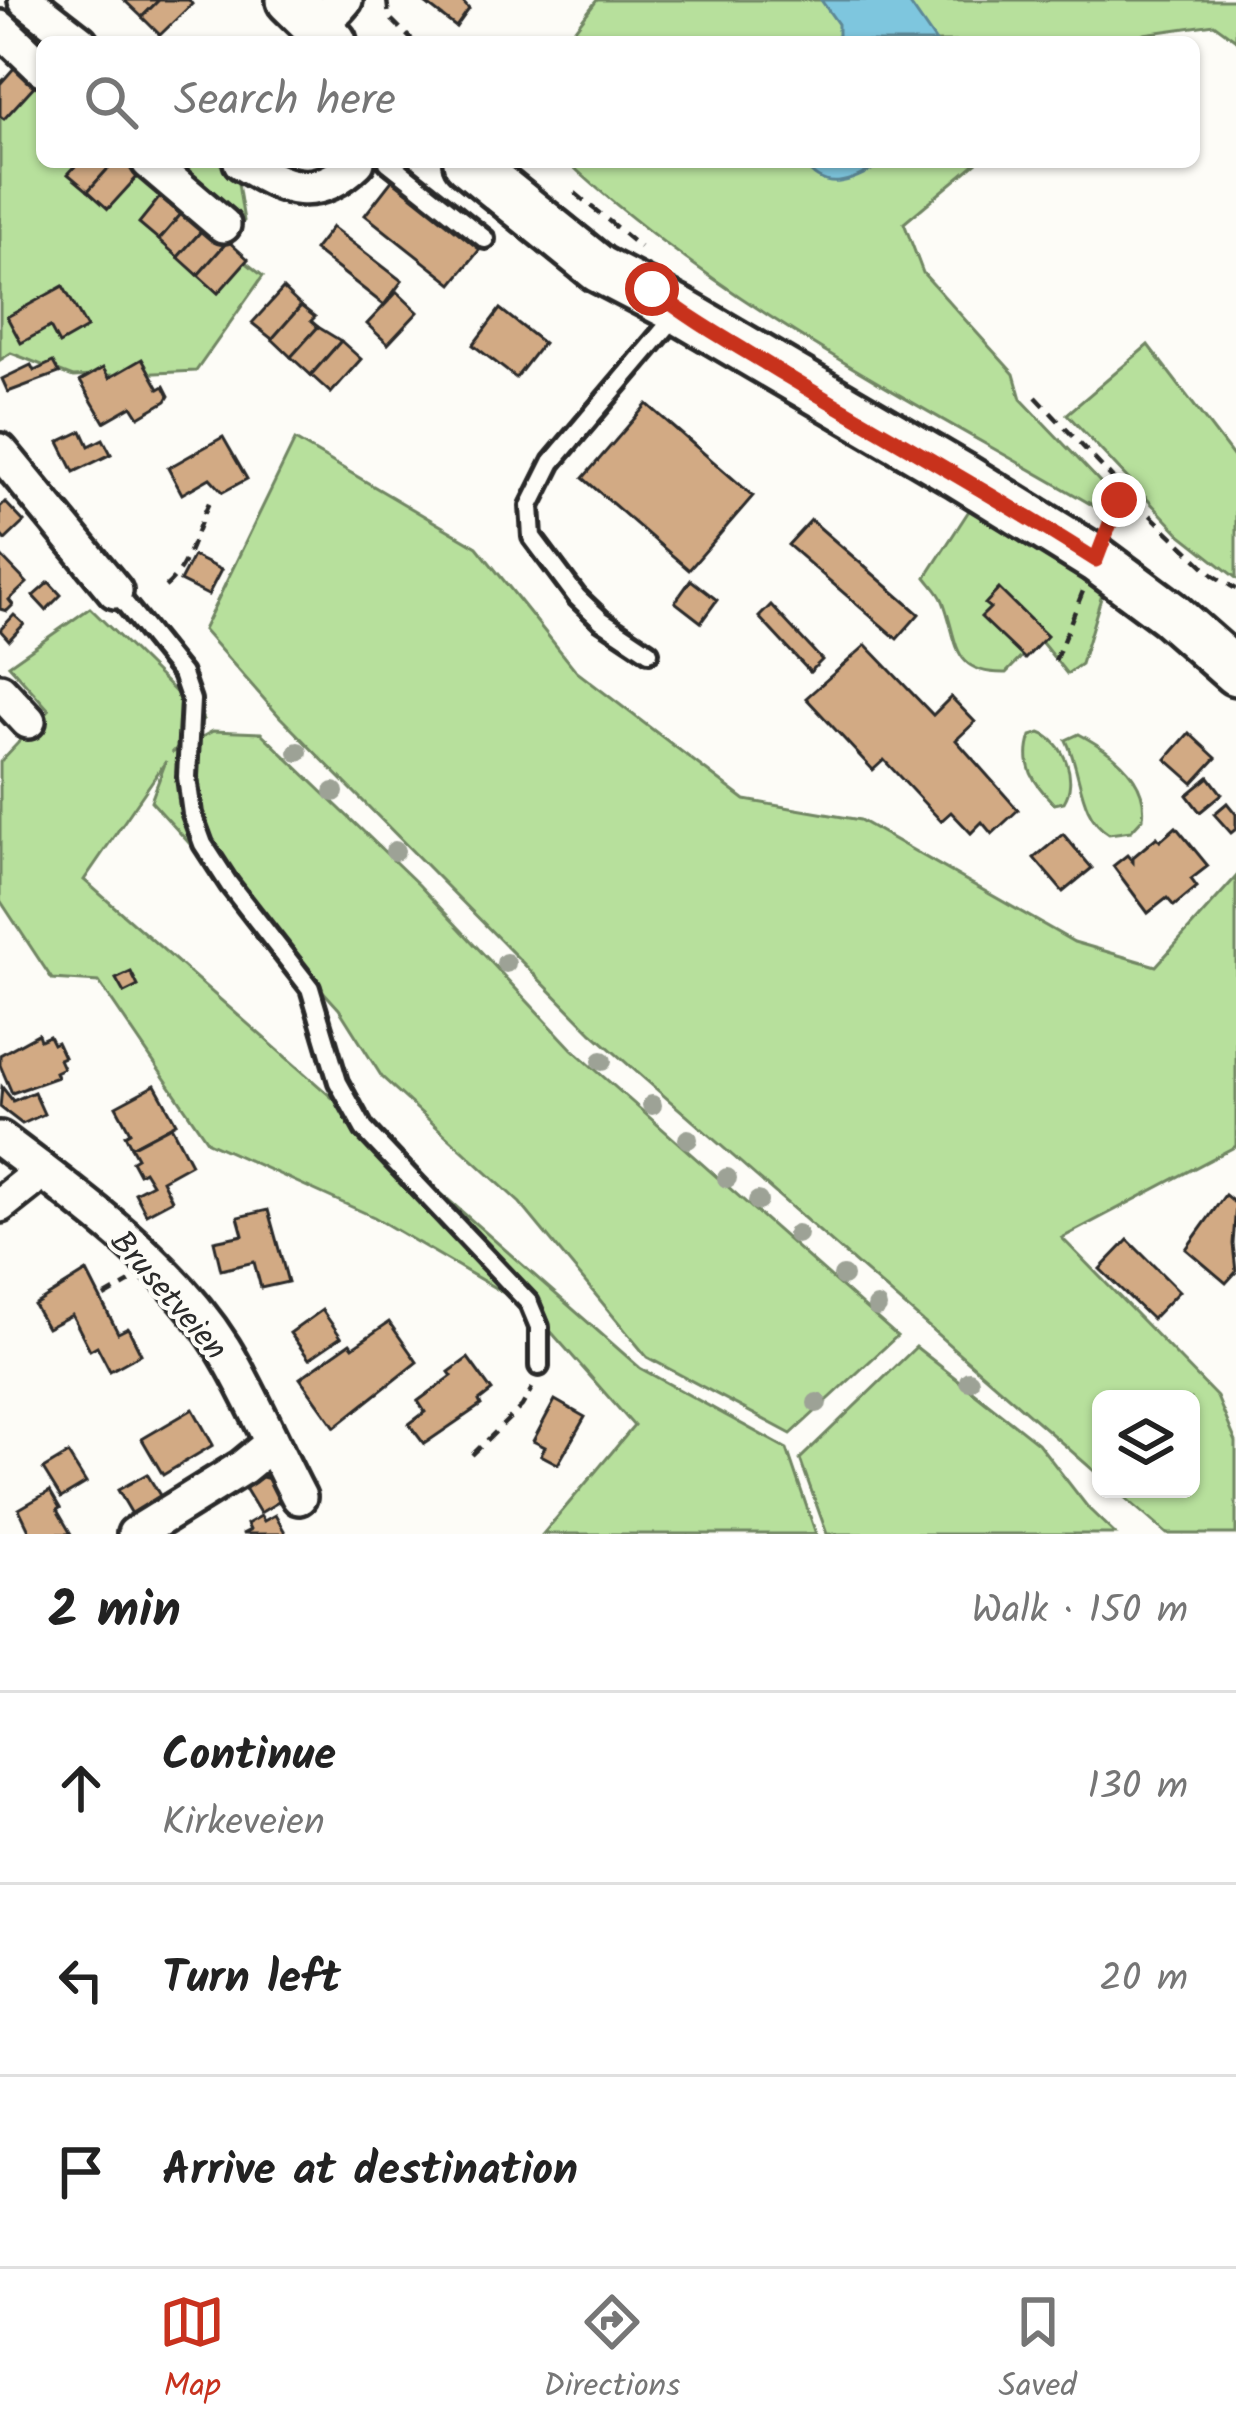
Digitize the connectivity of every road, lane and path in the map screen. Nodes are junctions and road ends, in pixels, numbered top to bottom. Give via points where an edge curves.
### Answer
1 (26, 0) edge
2 (387, 0) edge
3 (324, 10) edge
4 (0, 28) edge
5 (72, 36) edge
6 (361, 36) edge
7 (408, 36) edge
8 (36, 62) edge
9 (156, 168) edge
10 (252, 168) edge
11 (349, 168) edge
12 (396, 168) edge
13 (474, 168) edge
14 (512, 168) edge
15 (223, 225) dead end
16 (485, 239) dead end
17 (680, 311) junction
18 (1036, 397) dead end
19 (0, 451) edge
20 (1120, 486) junction
21 (213, 495) dead end
22 (1096, 560) junction
23 (165, 587) dead end
24 (1236, 589) edge
25 (115, 591) joint
26 (649, 652) dead end
27 (1055, 661) dead end
28 (1236, 672) edge
29 (0, 691) edge
30 (28, 721) dead end
31 (0, 1139) edge
32 (38, 1168) junction
33 (0, 1204) edge
34 (539, 1366) joint
35 (271, 1444) junction
36 (472, 1455) dead end
37 (299, 1497) dead end
38 (135, 1534) edge

1 - 5 street
2 - 7 path via 389,17
3 - 6 main road
4 - 8 street
9 - 15 street
10 - 11 street via 306,189
12 - 16 lane
13 - 17 main road via 599,269
14 - 17 main road
17 - 22 main road
17 - 26 lane via 552,462 530,506 532,537 577,597
18 - 20 path
19 - 25 street
20 - 22 path
20 - 24 path
21 - 23 path
22 - 27 path
22 - 28 main road
25 - 34 lane via 189,689 187,778 203,844 310,988 354,1116 529,1303
29 - 30 street
31 - 32 street, Brusetveien
32 - 33 street
32 - 35 street, Brusetveien via 116,1229 191,1308 222,1346
34 - 36 path via 522,1406
35 - 37 street, Brusetveien
35 - 38 street

